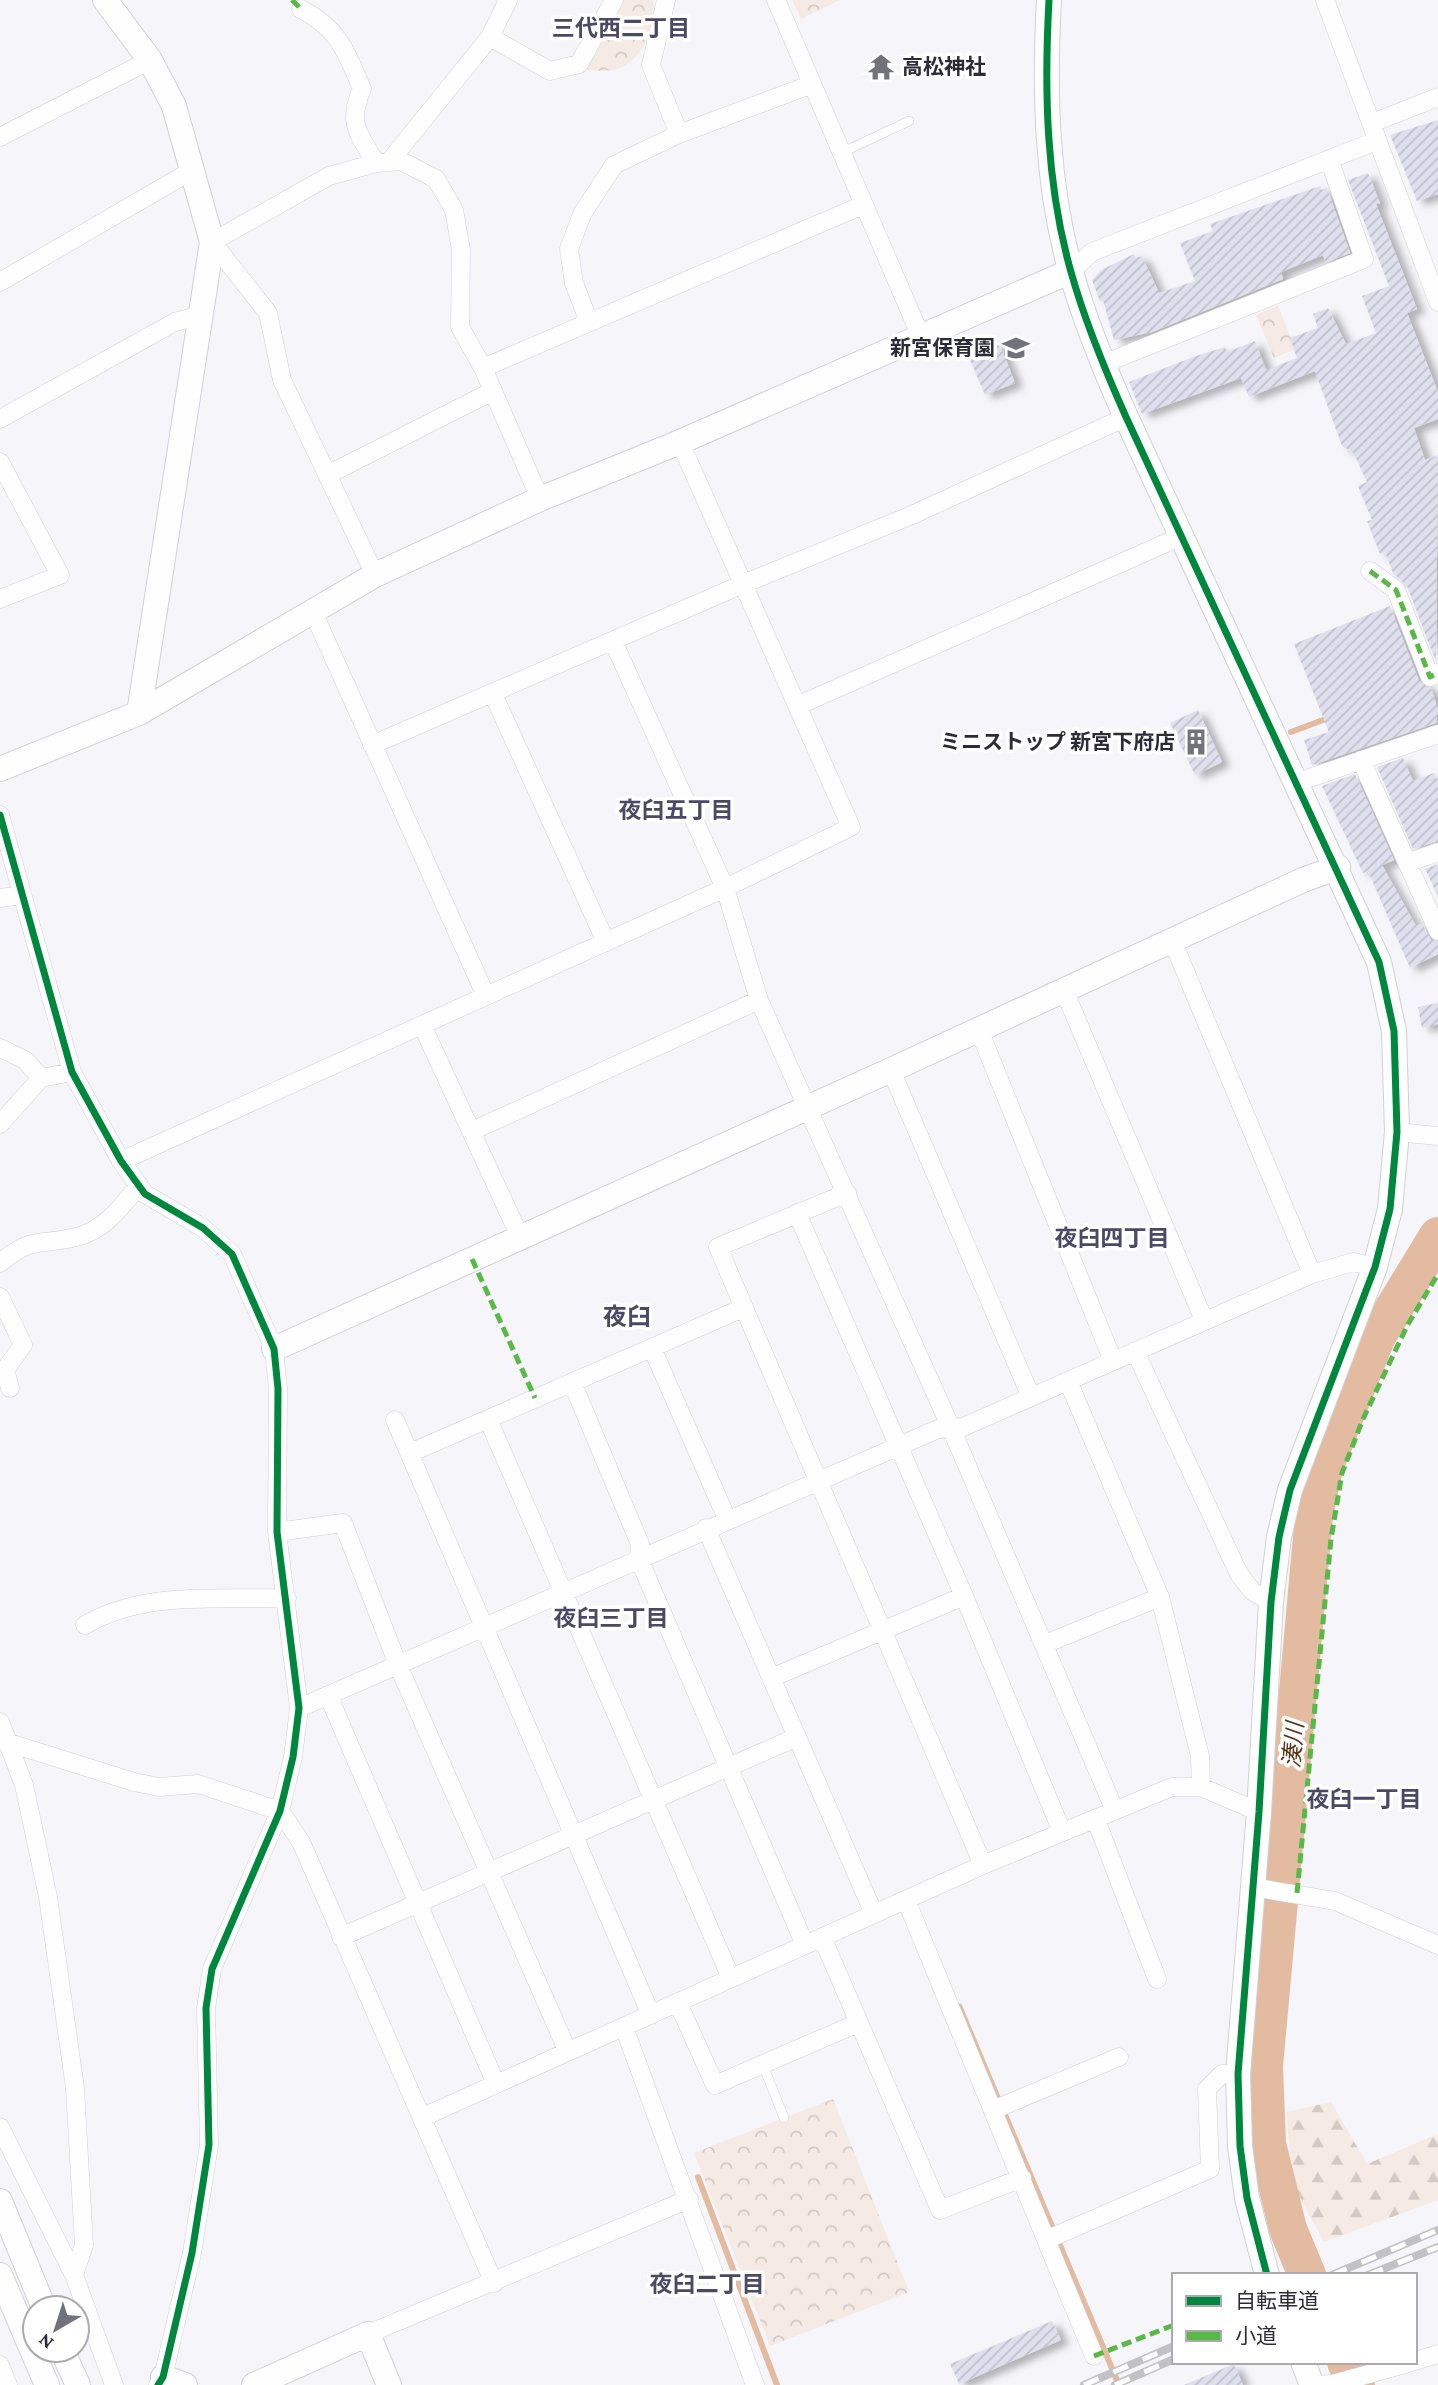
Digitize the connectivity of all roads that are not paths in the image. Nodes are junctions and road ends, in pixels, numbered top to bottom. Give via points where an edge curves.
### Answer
1 (105, 0) edge
2 (508, 0) edge
3 (614, 0) edge
4 (666, 0) edge
5 (776, 0) edge
6 (1049, 0) edge
7 (1325, 0) edge
8 (301, 9) dead end
9 (490, 37) junction
10 (150, 60) junction
11 (810, 85) junction
12 (1438, 97) edge
13 (909, 121) dead end
14 (1372, 123) junction
15 (679, 134) junction
16 (0, 137) edge
17 (1376, 141) junction
18 (841, 153) junction
19 (1329, 159) junction
20 (382, 162) junction
21 (191, 171) junction
22 (863, 205) junction
23 (212, 242) junction
24 (1071, 271) junction
25 (0, 282) edge
26 (1438, 302) edge
27 (201, 315) junction
28 (589, 322) junction
29 (920, 337) junction
30 (1103, 364) junction
31 (484, 368) junction
32 (493, 391) junction
33 (1126, 417) junction
34 (0, 418) edge
35 (680, 442) junction
36 (0, 462) edge
37 (327, 475) junction
38 (540, 499) junction
39 (1182, 536) junction
40 (1370, 571) dead end
41 (375, 575) junction
42 (743, 584) junction
43 (0, 599) edge
44 (313, 612) junction
45 (613, 641) junction
46 (1438, 673) edge
47 (493, 694) junction
48 (799, 705) junction
49 (139, 712) junction
50 (1438, 734) edge
51 (372, 746) junction
52 (1361, 760) junction
53 (0, 769) edge
54 (1298, 782) junction
55 (0, 815) edge
56 (1438, 852) edge
57 (1407, 863) junction
58 (1338, 867) junction
59 (725, 888) junction
60 (21, 895) junction
61 (0, 898) edge
62 (1438, 930) edge
63 (1172, 940) junction
64 (606, 942) junction
65 (1063, 990) junction
66 (486, 996) junction
67 (759, 1000) junction
68 (422, 1025) junction
69 (979, 1030) junction
70 (0, 1048) edge
71 (891, 1070) junction
72 (72, 1072) junction
73 (41, 1078) junction
74 (809, 1108) junction
75 (0, 1124) edge
76 (472, 1131) junction
77 (1397, 1132) junction
78 (1438, 1136) edge
79 (121, 1161) junction
80 (139, 1185) junction
81 (847, 1193) junction
82 (797, 1213) junction
83 (520, 1237) junction
84 (0, 1263) edge
85 (1375, 1266) junction
86 (1312, 1274) junction
87 (0, 1297) edge
88 (743, 1308) junction
89 (1204, 1320) junction
90 (652, 1348) junction
91 (274, 1349) junction
92 (1135, 1351) junction
93 (1114, 1361) junction
94 (1068, 1381) junction
95 (572, 1382) junction
96 (10, 1388) dead end
97 (1031, 1397) junction
98 (488, 1419) junction
99 (395, 1420) dead end
100 (950, 1429) junction
101 (898, 1447) junction
102 (410, 1453) junction
103 (819, 1480) junction
104 (727, 1519) junction
105 (706, 1528) junction
106 (277, 1532) junction
107 (639, 1559) junction
108 (563, 1593) junction
109 (964, 1596) junction
110 (1160, 1597) junction
111 (287, 1598) junction
112 (1270, 1602) junction
113 (85, 1625) dead end
114 (483, 1628) junction
115 (883, 1630) junction
116 (1045, 1644) junction
117 (398, 1665) junction
118 (771, 1678) junction
119 (328, 1695) junction
120 (299, 1708) junction
121 (2, 1734) edge
122 (797, 1737) junction
123 (728, 1766) junction
124 (1201, 1787) junction
125 (654, 1801) junction
126 (280, 1811) junction
127 (1115, 1811) junction
128 (1259, 1812) junction
129 (1096, 1820) junction
130 (1062, 1832) junction
131 (571, 1836) junction
132 (983, 1865) junction
133 (489, 1872) junction
134 (1252, 1887) junction
135 (906, 1900) junction
136 (418, 1902) junction
137 (874, 1914) junction
138 (341, 1937) junction
139 (822, 1937) junction
140 (805, 1945) junction
141 (1438, 1945) edge
142 (732, 1978) junction
143 (1157, 1979) dead end
144 (678, 2003) junction
145 (651, 2015) junction
146 (858, 2023) junction
147 (624, 2027) junction
148 (568, 2052) junction
149 (1119, 2056) dead end
150 (763, 2065) junction
151 (1238, 2074) junction
152 (496, 2084) junction
153 (993, 2110) junction
154 (423, 2116) junction
155 (784, 2118) dead end
156 (0, 2127) edge
157 (1022, 2178) junction
158 (689, 2199) junction
159 (0, 2202) edge
160 (1048, 2239) junction
161 (1267, 2273) edge
162 (0, 2275) edge
163 (74, 2275) junction
164 (494, 2283) junction
165 (38, 2294) edge
166 (368, 2333) junction
167 (1438, 2354) edge
168 (1094, 2356) dead end
169 (1417, 2361) edge
170 (68, 2364) edge
171 (1304, 2364) edge
172 (1405, 2364) edge
173 (0, 2365) edge
174 (169, 2382) edge
175 (9, 2385) edge
176 (47, 2385) edge
177 (78, 2385) edge
178 (114, 2385) edge
179 (254, 2385) edge
180 (389, 2385) edge
181 (755, 2385) edge
182 (1319, 2385) edge

1 - 10 street
2 - 9 street
3 - 9 street via 579,64 550,71
4 - 15 street via 650,65
5 - 11 street
6 - 24 street via 1047,116 1055,195
7 - 14 street
8 - 20 street via 340,38 362,89 354,109 356,130
9 - 20 street
10 - 16 street
10 - 21 street via 174,106
11 - 15 street
11 - 18 street
12 - 14 street
13 - 18 lane
14 - 17 street
15 - 28 street via 614,164 582,214 569,249 574,283
17 - 19 street
17 - 26 street
18 - 22 street
19 - 24 street via 1092,252
19 - 30 street via 1364,259
20 - 23 street via 328,176
20 - 31 street via 401,161 436,179 454,210 461,250 460,327
21 - 23 street
21 - 25 street
22 - 28 street
22 - 29 street
23 - 27 street
23 - 37 street via 268,313 282,380
24 - 29 street
24 - 30 street
27 - 34 street via 174,322
27 - 49 street
28 - 31 street
29 - 35 street
30 - 33 street
31 - 32 street
32 - 37 street
32 - 38 street
33 - 39 street
33 - 42 street via 912,515
35 - 38 street
35 - 42 street
36 - 43 street via 60,575
37 - 41 street
38 - 41 street
39 - 48 street
39 - 54 street
40 - 46 street via 1396,590 1430,677
41 - 44 street
42 - 45 street
42 - 48 street
44 - 49 street
44 - 51 street
45 - 47 street
45 - 59 street
47 - 51 street
47 - 64 street
48 - 59 street via 851,827
49 - 53 street
50 - 52 street
51 - 66 street
52 - 54 street
52 - 57 street
54 - 58 street
55 - 60 street
56 - 57 street
57 - 62 street
58 - 63 street
58 - 77 street via 1379,962 1394,1031
59 - 64 street
59 - 67 street
60 - 61 street
60 - 72 street
63 - 65 street
63 - 86 street
64 - 66 street
65 - 69 street
65 - 89 street
66 - 68 street
67 - 74 street
67 - 76 street
68 - 76 street
68 - 79 street
69 - 71 street
69 - 93 street
70 - 73 street via 25,1060
71 - 74 street
71 - 97 street
72 - 73 street
72 - 79 street
73 - 75 street
74 - 81 street
74 - 83 street
76 - 83 street
77 - 78 street
77 - 85 street via 1390,1209
79 - 80 street
80 - 84 street via 112,1219 78,1237 32,1241
80 - 91 street via 145,1194 203,1228 232,1254
81 - 82 street
81 - 100 street
82 - 88 street via 718,1247
82 - 101 street
83 - 91 street
85 - 86 street via 1353,1262
85 - 112 street via 1293,1480
86 - 89 street
87 - 96 street via 23,1345 5,1370
88 - 90 street
88 - 103 street
89 - 92 street
90 - 95 street
90 - 104 street
91 - 106 street
92 - 93 street
92 - 112 street via 1239,1574 1252,1591
93 - 94 street
94 - 97 street
94 - 110 street
95 - 98 street
95 - 107 street via 640,1544
97 - 100 street
98 - 102 street
98 - 108 street
99 - 102 street
100 - 101 street via 937,1429
100 - 116 street
101 - 103 street
101 - 109 street
102 - 114 street
103 - 104 street
103 - 115 street
104 - 105 street
105 - 107 street
105 - 118 street
106 - 111 street
106 - 117 street via 343,1523
107 - 108 street
107 - 123 street
108 - 114 street
108 - 125 street
109 - 115 street
109 - 130 street
110 - 116 street
110 - 124 street via 1200,1756
111 - 113 street via 145,1602 106,1612
111 - 120 street
112 - 128 street
114 - 117 street
114 - 131 street
115 - 118 street
115 - 132 street
116 - 127 street
117 - 119 street
117 - 133 street
118 - 122 street
119 - 120 street
119 - 136 street
120 - 126 street
121 - 126 street via 134,1782 159,1787 198,1784
121 - 163 street via 24,1785 48,1898 75,2088 84,2245
122 - 123 street
122 - 137 street
123 - 125 street
123 - 140 street
124 - 127 street via 1172,1787
124 - 128 street
125 - 131 street
125 - 142 street
126 - 138 street via 301,1842
126 - 174 street via 212,1969 206,2008 209,2145
127 - 129 street
128 - 134 street
129 - 130 street
129 - 143 street
130 - 132 street
131 - 133 street
131 - 145 street
132 - 135 street
133 - 136 street
133 - 148 street
134 - 141 street via 1335,1901
134 - 151 street
135 - 137 street
135 - 153 street
136 - 138 street
136 - 152 street
137 - 139 street
138 - 154 street
139 - 140 street
139 - 146 street
140 - 142 street
142 - 144 street
144 - 145 street
144 - 150 street via 715,2085
145 - 147 street
146 - 150 street
146 - 157 street via 940,2210
147 - 148 street
147 - 158 street
148 - 152 street
149 - 153 street
150 - 155 lane
151 - 160 street via 1222,2074 1208,2089 1210,2169
151 - 161 street via 1245,2185
152 - 154 street
153 - 157 street
154 - 164 street
156 - 163 street
157 - 160 street
158 - 164 street
158 - 181 street
159 - 165 street
160 - 168 street
162 - 176 street
163 - 178 street
164 - 166 street
166 - 179 street
166 - 180 street
167 - 169 street
170 - 177 street
171 - 182 street
172 - 182 street
173 - 175 street

